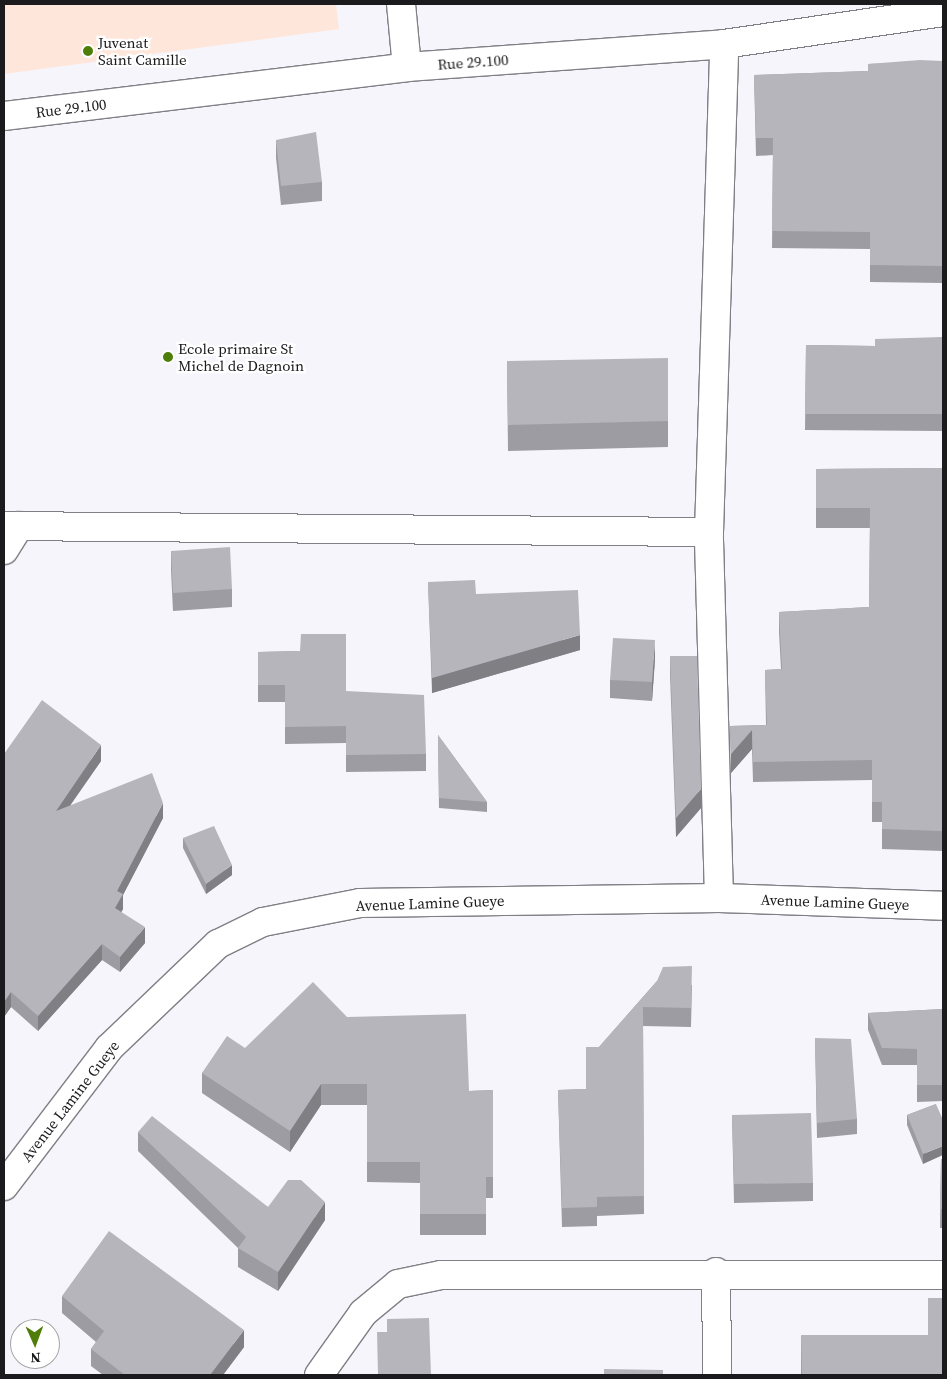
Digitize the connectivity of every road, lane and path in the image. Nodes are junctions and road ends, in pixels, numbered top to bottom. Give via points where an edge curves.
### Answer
1 (400, 4) edge
2 (943, 12) edge
3 (724, 44) junction
4 (407, 67) junction
5 (4, 116) edge
6 (12, 526) edge
7 (709, 532) junction
8 (4, 550) edge
9 (719, 898) junction
10 (943, 906) edge
11 (4, 1186) edge
12 (716, 1272) junction
13 (943, 1275) edge
14 (319, 1375) edge
15 (717, 1375) edge

1 - 4 street
2 - 3 street, Rue 29.100
3 - 4 street, Rue 29.100
3 - 7 street
4 - 5 street, Rue 29.100
6 - 7 street
6 - 8 street
7 - 9 street
9 - 10 street, Avenue Lamine Gueye
9 - 11 street, Avenue Lamine Gueye via 360,903 264,922 218,944 109,1048
12 - 13 street
12 - 14 street via 441,1275 398,1284 363,1312
12 - 15 street

